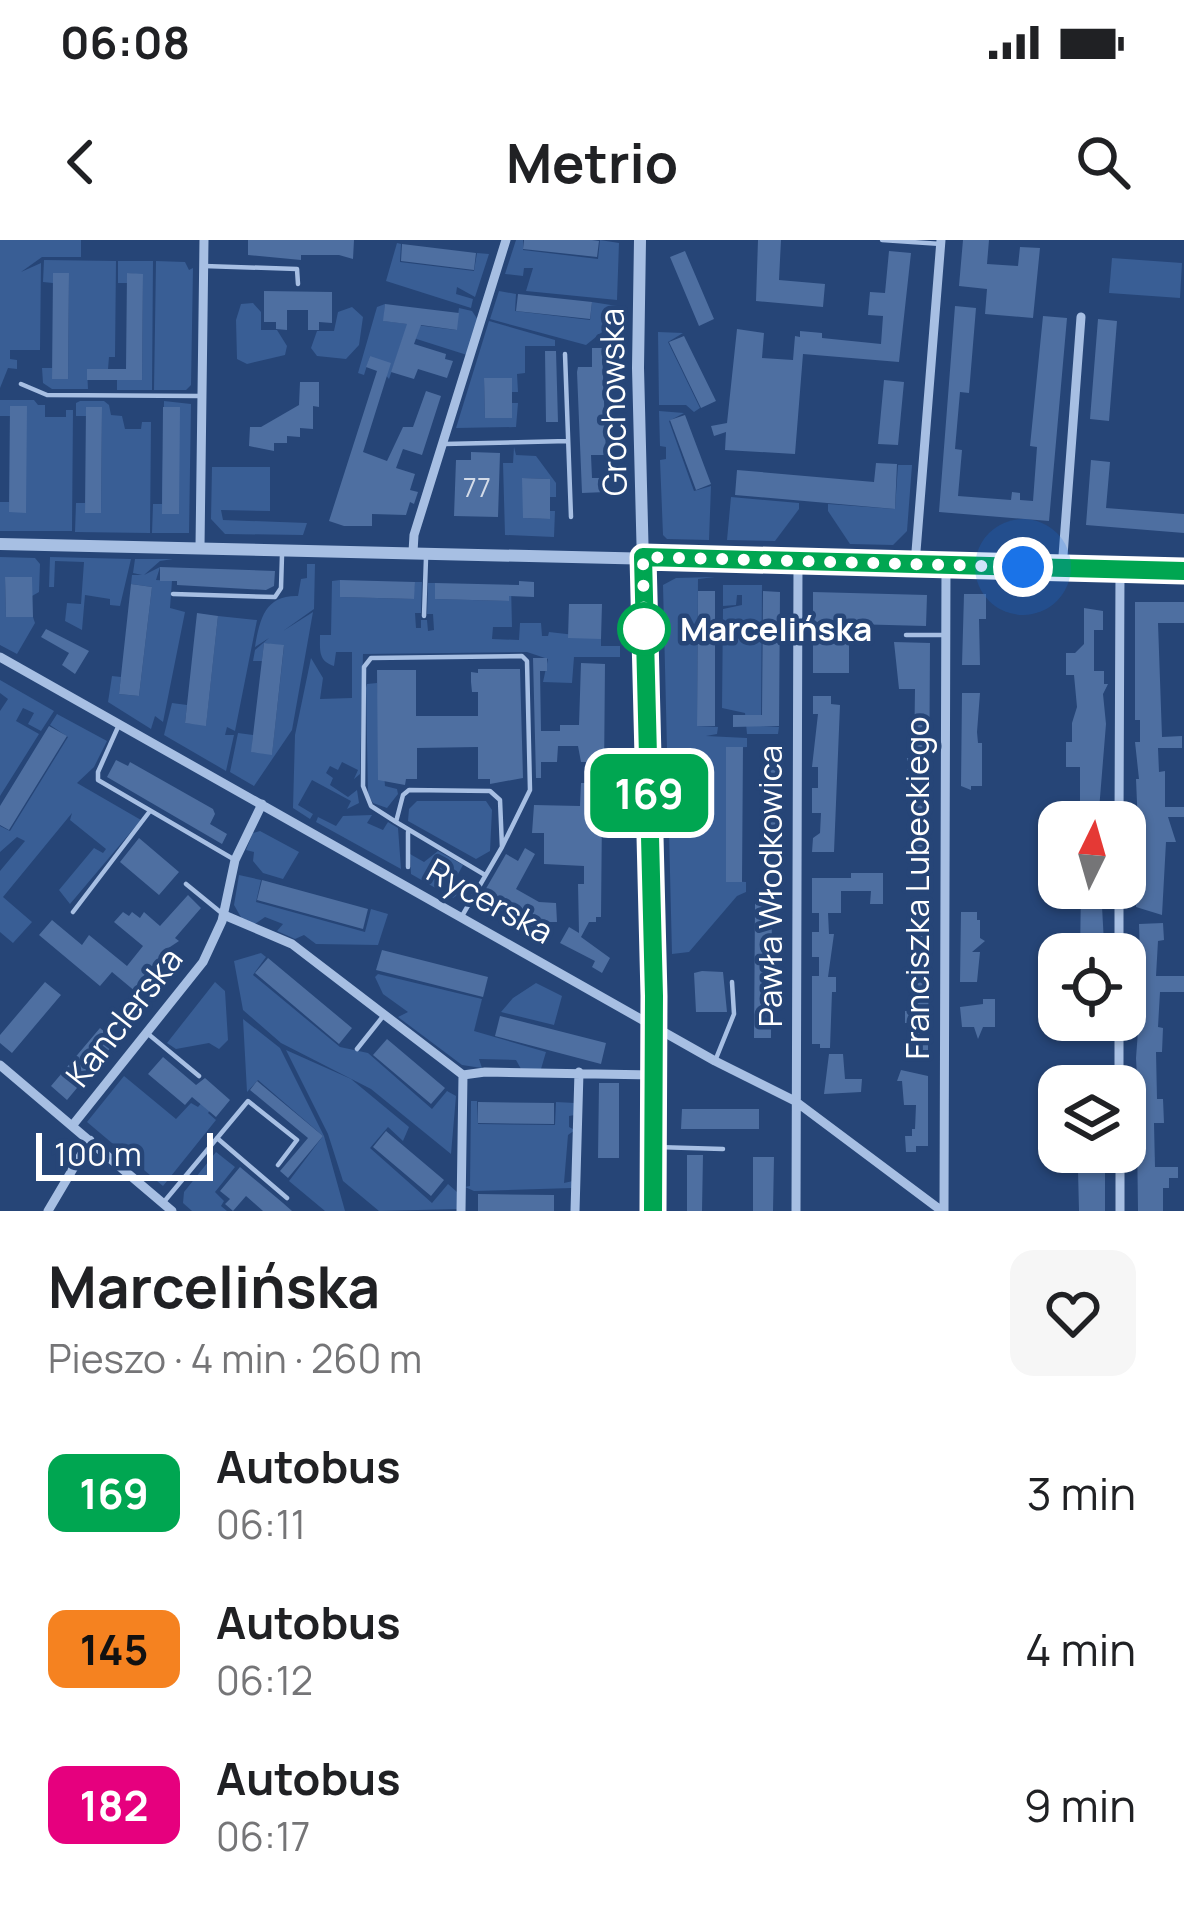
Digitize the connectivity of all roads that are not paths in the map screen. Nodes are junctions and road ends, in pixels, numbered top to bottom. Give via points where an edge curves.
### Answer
1 (204, 240) edge
2 (506, 240) edge
3 (640, 240) edge
4 (882, 240) edge
5 (941, 242) edge
6 (204, 266) junction
7 (298, 284) dead end
8 (1081, 317) dead end
9 (565, 354) dead end
10 (21, 384) dead end
11 (203, 396) junction
12 (568, 441) junction
13 (444, 444) junction
14 (571, 517) dead end
15 (0, 544) edge
16 (200, 547) junction
17 (282, 549) junction
18 (419, 552) junction
19 (643, 557) junction
20 (798, 562) junction
21 (915, 564) junction
22 (946, 565) junction
23 (1062, 568) junction
24 (1120, 570) junction
25 (1184, 571) edge
26 (173, 593) dead end
27 (424, 616) dead end
28 (798, 635) junction
29 (833, 635) dead end
30 (906, 635) dead end
31 (945, 635) junction
32 (0, 657) edge
33 (119, 724) junction
34 (1119, 801) edge
35 (262, 804) junction
36 (150, 811) junction
37 (396, 822) junction
38 (410, 830) junction
39 (502, 847) junction
40 (235, 860) junction
41 (408, 868) dead end
42 (485, 874) junction
43 (186, 884) dead end
44 (73, 912) dead end
45 (224, 915) junction
46 (461, 916) junction
47 (732, 982) dead end
48 (384, 1015) junction
49 (654, 1024) junction
50 (147, 1034) junction
51 (357, 1049) dead end
52 (716, 1061) junction
53 (0, 1065) edge
54 (579, 1072) junction
55 (464, 1075) junction
56 (654, 1075) junction
57 (199, 1076) dead end
58 (795, 1102) junction
59 (72, 1126) junction
60 (217, 1138) junction
61 (90, 1140) junction
62 (653, 1147) junction
63 (723, 1149) dead end
64 (278, 1165) dead end
65 (1120, 1173) edge
66 (287, 1198) dead end
67 (163, 1203) junction
68 (48, 1211) edge
69 (172, 1211) edge
70 (461, 1211) edge
71 (575, 1211) edge
72 (653, 1211) edge
73 (796, 1211) edge
74 (943, 1211) edge
75 (1120, 1211) edge

1 - 6 street
2 - 13 street
3 - 19 street, Grochowska
4 - 5 lane
5 - 21 street
6 - 7 lane via 297,269
6 - 11 street
8 - 23 street
9 - 12 lane
10 - 11 lane via 47,395
11 - 16 street
12 - 13 lane
12 - 14 lane
13 - 18 street via 415,535
15 - 16 street
16 - 17 street
17 - 18 street
17 - 26 lane via 275,596
18 - 19 street
18 - 27 lane
19 - 20 street
19 - 49 street, Grochowska
20 - 21 street
20 - 28 street, Pawła Włodkowica
21 - 22 street
22 - 23 street
22 - 31 street, Franciszka Lubeckiego
23 - 24 street
24 - 25 street
24 - 34 street
28 - 29 lane
28 - 58 street, Pawła Włodkowica
30 - 31 lane
31 - 74 street, Franciszka Lubeckiego
32 - 33 street, Rycerska
33 - 35 street, Rycerska
33 - 36 lane via 98,780
35 - 40 street, Kanclerska
35 - 46 street, Rycerska
36 - 40 lane
36 - 44 lane
37 - 38 lane
37 - 39 lane via 409,790 490,791 500,800
37 - 39 lane via 375,812 363,785 364,667 371,658 521,656 530,790
38 - 41 lane
38 - 42 lane
39 - 42 lane
40 - 45 street, Kanclerska
42 - 46 lane
43 - 45 lane
45 - 48 street via 282,938
45 - 50 street, Kanclerska via 203,962
46 - 49 street, Rycerska
47 - 52 lane via 734,1014
48 - 51 lane
48 - 55 street
49 - 52 street, Rycerska
49 - 56 street, Grochowska
50 - 57 lane
50 - 59 street, Kanclerska
52 - 58 street, Rycerska
53 - 59 street
54 - 55 street
54 - 56 street
54 - 71 street
55 - 70 street
56 - 62 street, Grochowska
58 - 73 street, Pawła Włodkowica
58 - 74 street, Rycerska
59 - 61 street
60 - 64 lane via 248,1100 297,1140
60 - 66 lane
60 - 67 lane
61 - 67 street
61 - 68 street, Kanclerska
62 - 63 lane
62 - 72 street, Grochowska
65 - 75 street
67 - 69 street

